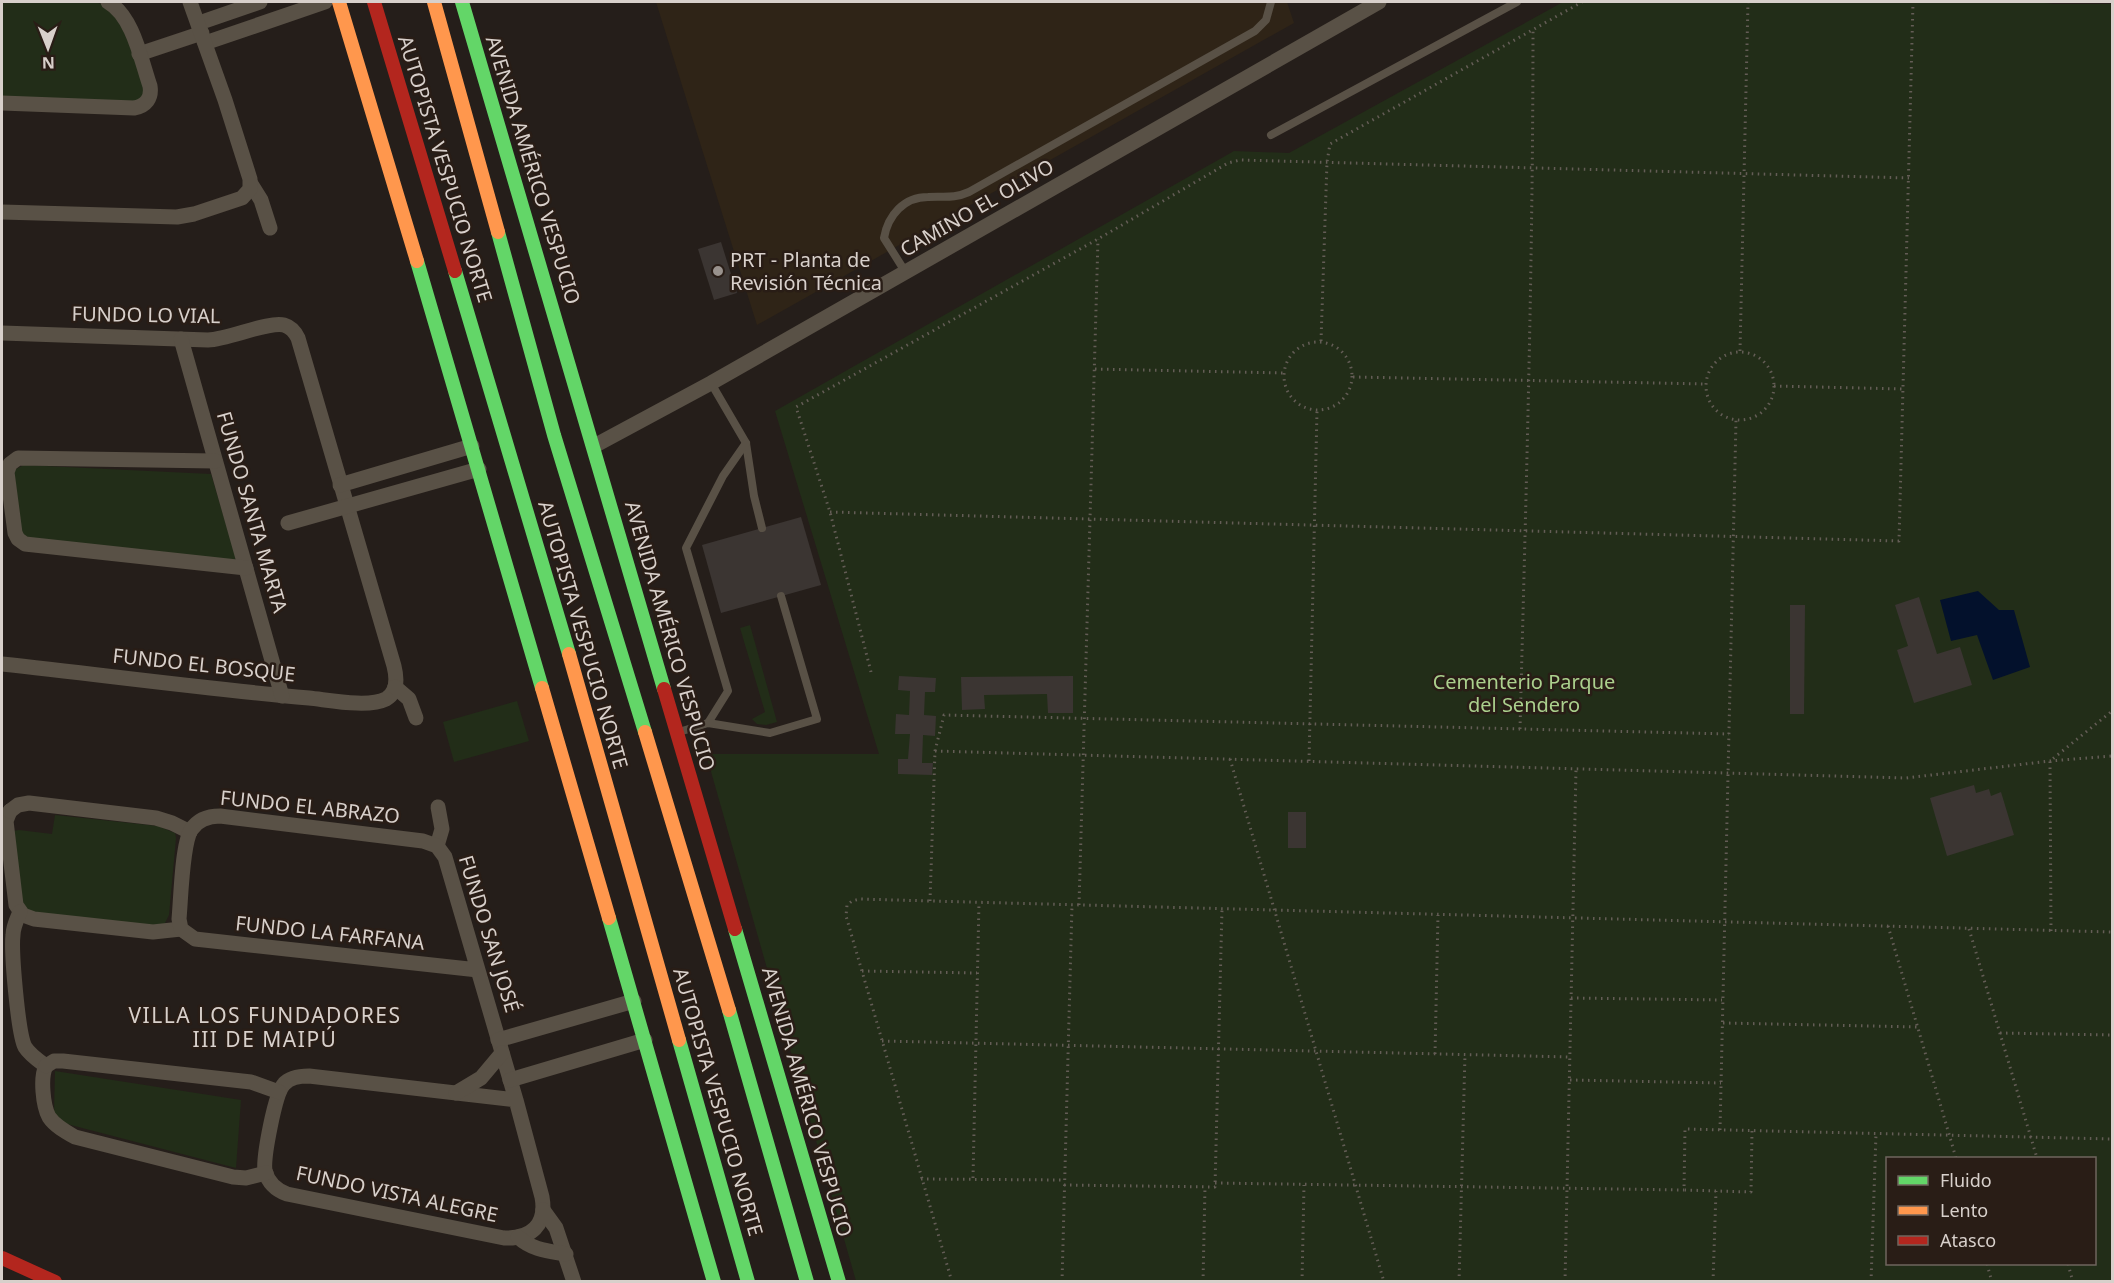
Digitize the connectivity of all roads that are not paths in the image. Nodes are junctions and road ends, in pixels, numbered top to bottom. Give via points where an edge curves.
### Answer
1 (108, 2) edge
2 (190, 2) edge
3 (260, 2) edge
4 (325, 2) edge
5 (339, 2) edge
6 (374, 2) edge
7 (434, 2) edge
8 (462, 2) edge
9 (1271, 2) edge
10 (1379, 2) edge
11 (1517, 2) edge
12 (202, 33) junction
13 (139, 54) junction
14 (2, 103) edge
15 (1271, 135) dead end
16 (250, 186) junction
17 (2, 212) edge
18 (270, 228) dead end
19 (906, 273) junction
20 (2, 333) edge
21 (181, 339) junction
22 (711, 383) junction
23 (746, 442) junction
24 (472, 446) junction
25 (594, 446) junction
26 (215, 461) junction
27 (402, 467) junction
28 (480, 470) junction
29 (340, 485) junction
30 (409, 490) junction
31 (6, 495) edge
32 (346, 508) junction
33 (288, 523) dead end
34 (762, 528) dead end
35 (246, 568) junction
36 (781, 596) dead end
37 (2, 664) edge
38 (395, 687) junction
39 (282, 696) junction
40 (416, 718) dead end
41 (708, 723) junction
42 (678, 732) junction
43 (6, 806) edge
44 (438, 807) dead end
45 (190, 832) junction
46 (437, 846) junction
47 (20, 912) junction
48 (181, 929) junction
49 (477, 970) junction
50 (634, 1001) junction
51 (645, 1040) junction
52 (500, 1046) junction
53 (46, 1066) junction
54 (510, 1080) junction
55 (279, 1092) junction
56 (456, 1093) junction
57 (516, 1100) junction
58 (266, 1173) junction
59 (543, 1210) junction
60 (537, 1228) joint
61 (518, 1238) junction
62 (566, 1254) junction
63 (2, 1258) edge
64 (55, 1281) edge
65 (574, 1281) edge
66 (714, 1281) edge
67 (748, 1281) edge
68 (807, 1281) edge
69 (839, 1281) edge

1 - 13 street via 126,19
2 - 12 street
3 - 12 street
4 - 12 street
5 - 24 main road
6 - 67 main road, AUTOPISTA VESPUCIO NORTE via 554,601
7 - 68 main road, AUTOPISTA VESPUCIO NORTE via 554,435 721,981
8 - 25 main road, AVENIDA AMÉRICO VESPUCIO
9 - 19 lane via 1266,20 1255,31 969,192 950,198 920,198 900,206 888,221 884,238
10 - 19 street, CAMINO EL OLIVO
11 - 15 lane
12 - 13 street
12 - 16 street
13 - 14 street via 151,92 147,103 139,107
16 - 17 street via 242,198 177,217
16 - 18 street via 261,200
19 - 22 street, CAMINO EL OLIVO
20 - 21 street, FUNDO LO VIAL
21 - 26 street, FUNDO SANTA MARTA
21 - 29 street, FUNDO LO VIAL via 219,340 271,325 288,326 298,338
22 - 23 lane
22 - 25 street, CAMINO EL OLIVO
23 - 34 lane
23 - 41 lane via 723,476 686,548 728,691
24 - 27 street
24 - 28 main road
25 - 42 main road, AVENIDA AMÉRICO VESPUCIO
26 - 31 street via 22,457 8,468
26 - 35 street, FUNDO SANTA MARTA
27 - 29 street
27 - 30 street
28 - 30 street, FUNDO SANTA MARTA
28 - 50 main road
29 - 32 street
30 - 32 street, FUNDO SANTA MARTA
31 - 35 street via 15,533 25,544
32 - 33 street, FUNDO SANTA MARTA
32 - 38 street via 394,666
35 - 39 street, FUNDO SANTA MARTA
36 - 41 lane via 818,720 770,733
37 - 39 street, FUNDO EL BOSQUE
38 - 39 street, FUNDO EL BOSQUE via 385,699 372,702
38 - 40 street via 408,699
41 - 42 lane
42 - 69 main road, AVENIDA AMÉRICO VESPUCIO
43 - 45 street via 41,804 156,818
43 - 47 street via 15,902
44 - 46 street, FUNDO SAN JOSÉ via 442,829
45 - 46 street, FUNDO EL ABRAZO via 203,819 220,816 423,841
45 - 48 street
46 - 49 street, FUNDO SAN JOSÉ via 445,857
47 - 48 street via 34,919 153,932
47 - 53 street via 12,942 23,1041 27,1050
48 - 49 street, FUNDO LA FARFANA via 202,941
49 - 52 street, FUNDO SAN JOSÉ
50 - 51 main road
50 - 52 street, FUNDO SAN JOSÉ
51 - 54 street
51 - 66 main road
52 - 54 street, FUNDO SAN JOSÉ
52 - 56 street via 481,1078
53 - 55 street via 63,1060 250,1082
53 - 58 street via 42,1079 49,1117 75,1137 233,1177
54 - 57 street, FUNDO SAN JOSÉ
55 - 56 street via 292,1078 309,1076
55 - 58 street
56 - 57 street
57 - 59 street, FUNDO SAN JOSÉ
58 - 61 street, FUNDO VISTA ALEGRE via 273,1185 287,1194
59 - 60 street, FUNDO SAN JOSÉ
59 - 62 street, FUNDO SAN JOSÉ via 556,1228
60 - 61 street, FUNDO VISTA ALEGRE
61 - 62 street, FUNDO VISTA ALEGRE via 538,1249
62 - 65 street, FUNDO SAN JOSÉ
63 - 64 main road

